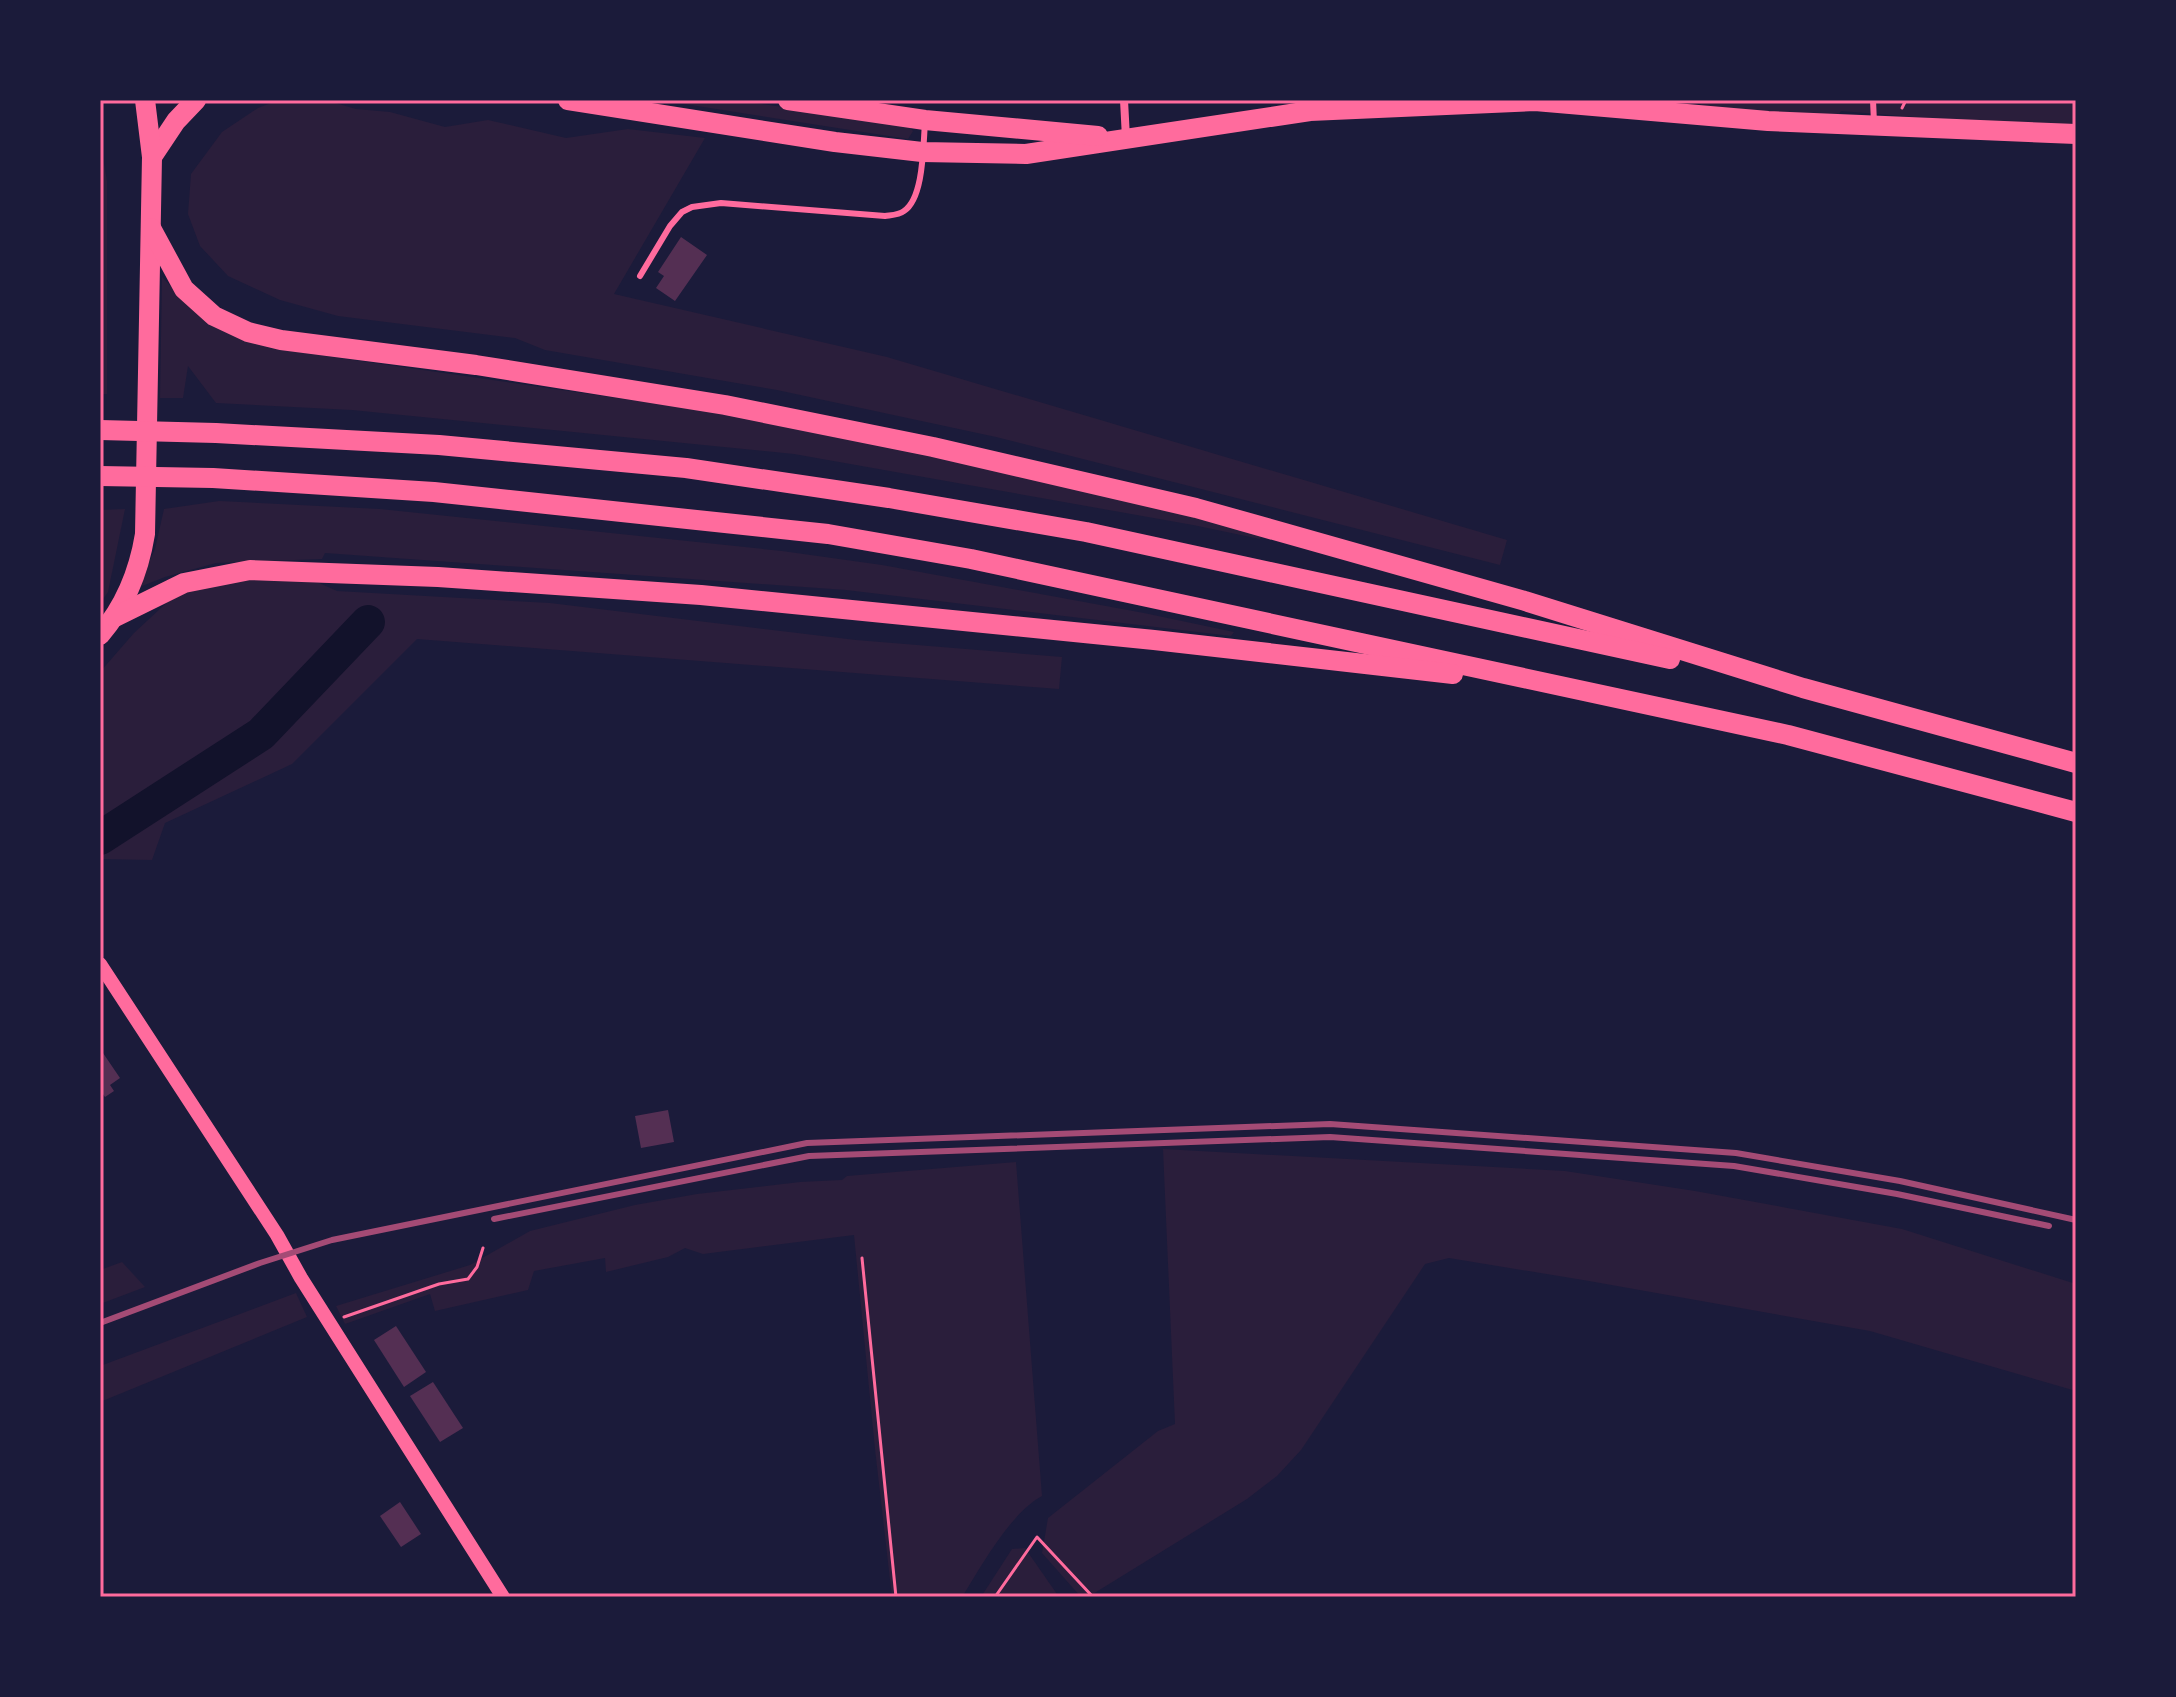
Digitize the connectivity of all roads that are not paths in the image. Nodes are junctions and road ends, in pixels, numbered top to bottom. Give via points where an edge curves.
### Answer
1 (145, 100) edge
2 (196, 100) edge
3 (568, 100) edge
4 (788, 100) edge
5 (1124, 100) edge
6 (1535, 100) edge
7 (1873, 100) edge
8 (925, 120) junction
9 (1874, 126) junction
10 (2076, 134) edge
11 (1126, 138) junction
12 (922, 152) junction
13 (152, 157) junction
14 (151, 228) junction
15 (640, 276) dead end
16 (100, 430) edge
17 (100, 476) edge
18 (115, 617) junction
19 (100, 635) edge
20 (1569, 687) junction
21 (1803, 688) junction
22 (2076, 763) edge
23 (2076, 812) edge
24 (100, 964) edge
25 (503, 1597) edge

1 - 13 highway
2 - 13 highway
3 - 12 highway
4 - 8 highway
5 - 11 street
6 - 9 highway
6 - 11 highway via 1310,111
7 - 9 lane
8 - 11 highway
8 - 12 lane
9 - 10 highway
11 - 12 highway via 1026,154
12 - 15 lane via 915,197 905,211 885,216 721,203 692,207 670,226
13 - 14 highway
14 - 18 highway via 145,534 132,582
14 - 21 highway via 184,289 214,316 248,332 725,405 949,451 1196,508 1525,601
16 - 21 highway via 439,445 686,468 889,498 1086,532
17 - 20 highway via 434,492 828,534 971,559
18 - 19 highway
18 - 20 highway via 184,583 250,570 438,577 701,595
20 - 23 highway via 1788,735
21 - 22 highway
24 - 25 street via 247,1187

